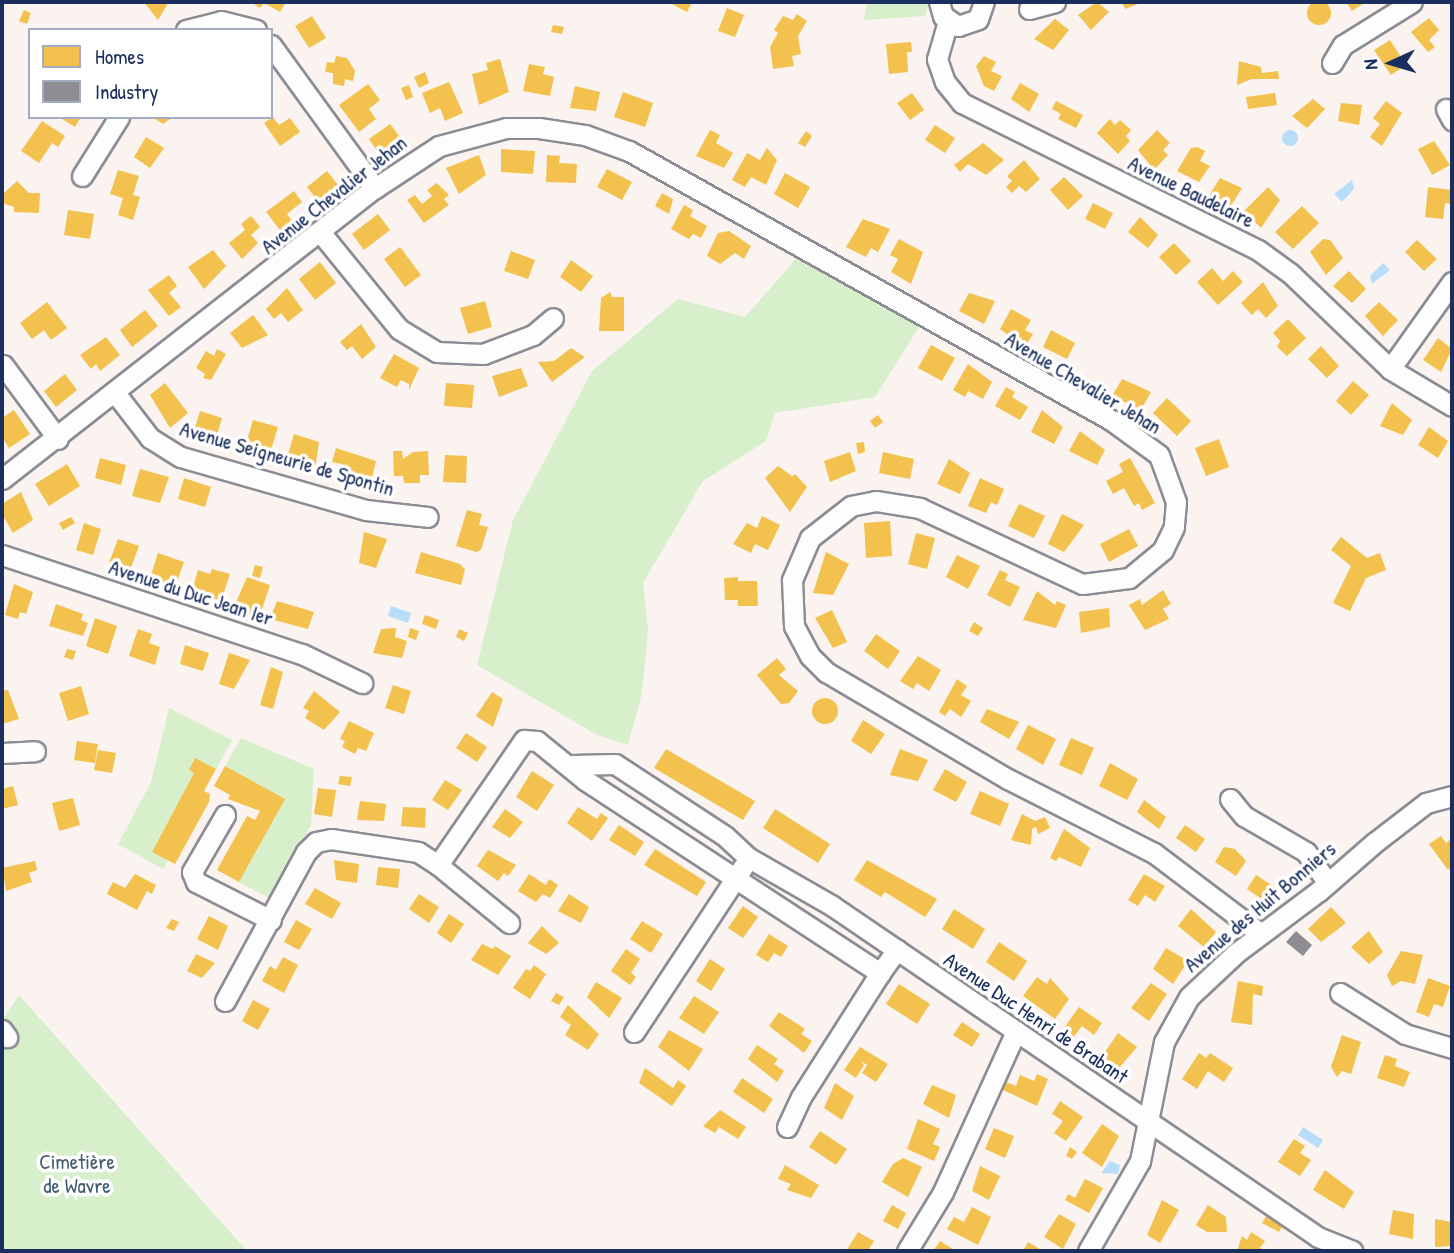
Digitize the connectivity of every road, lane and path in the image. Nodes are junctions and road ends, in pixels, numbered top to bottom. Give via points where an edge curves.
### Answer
1 (939, 2) edge
2 (984, 2) edge
3 (993, 2) edge
4 (1055, 2) edge
5 (1412, 2) edge
6 (1029, 9) dead end
7 (947, 21) junction
8 (194, 28) edge
9 (248, 28) edge
10 (273, 48) edge
11 (1332, 63) dead end
12 (118, 119) edge
13 (82, 176) dead end
14 (375, 188) junction
15 (321, 233) junction
16 (1452, 282) edge
17 (554, 318) dead end
18 (3, 365) edge
19 (1390, 369) junction
20 (116, 394) junction
21 (1452, 406) edge
22 (58, 439) junction
23 (2, 479) edge
24 (428, 517) dead end
25 (2, 555) edge
26 (362, 683) dead end
27 (35, 751) dead end
28 (2, 753) edge
29 (572, 765) junction
30 (1452, 796) edge
31 (1230, 799) dead end
32 (225, 815) dead end
33 (749, 858) junction
34 (438, 865) junction
35 (738, 876) junction
36 (1328, 883) junction
37 (271, 920) junction
38 (509, 923) dead end
39 (1261, 934) junction
40 (897, 950) junction
41 (880, 973) junction
42 (1340, 993) dead end
43 (225, 1001) dead end
44 (1016, 1031) junction
45 (634, 1032) dead end
46 (1452, 1048) edge
47 (1149, 1124) junction
48 (787, 1127) dead end
49 (1314, 1244) edge
50 (907, 1251) edge
51 (1088, 1251) edge
52 (1352, 1251) edge

1 - 7 street
2 - 3 street
2 - 7 street via 974,22 958,26
4 - 6 street
5 - 11 street via 1343,45
7 - 19 street, Avenue Baudelaire via 937,58 945,82 962,103 1258,250 1290,273
8 - 9 street via 221,21
10 - 14 street
12 - 13 street
14 - 15 street, Avenue Chevalier Jehan
14 - 39 street, Avenue Chevalier Jehan via 422,155 472,134 539,128 584,135 629,151 1139,437 1158,455 1176,502 1174,527 1163,550 1129,578 1083,584 920,508 876,501 851,506 810,538 792,580 794,626 810,656 827,672 1007,779 1154,853
15 - 17 street via 399,329 437,352 483,354 533,335
15 - 20 street, Avenue Chevalier Jehan
16 - 19 street
18 - 22 street
19 - 21 street, Avenue Baudelaire
20 - 22 street, Avenue Chevalier Jehan
20 - 24 street, Avenue Seigneurie de Spontin via 150,438 181,457 366,510
22 - 23 street, Avenue Chevalier Jehan
25 - 26 street, Avenue du Duc Jean Ier via 302,654
27 - 28 street
29 - 33 street, Avenue Duc Henri de Brabant via 615,764 725,836
29 - 34 street via 537,741 524,740
29 - 35 street via 585,780 701,857
30 - 36 street, Avenue des Huit Bonniers via 1426,803
31 - 36 street via 1244,816 1306,852
32 - 37 street via 192,872 196,882
33 - 35 street
33 - 40 street, Avenue Duc Henri de Brabant
34 - 37 street via 418,852 331,839 316,842 306,852
34 - 38 street
35 - 41 street
35 - 45 street
36 - 39 street, Avenue des Huit Bonniers
37 - 43 street
39 - 47 street, Avenue des Huit Bonniers via 1189,997 1162,1053
40 - 41 street
40 - 44 street, Avenue Duc Henri de Brabant
41 - 48 street via 801,1097
42 - 46 street via 1405,1034
44 - 47 street, Avenue Duc Henri de Brabant
44 - 50 street via 943,1192
47 - 49 street, Avenue Duc Henri de Brabant
47 - 51 street, Avenue des Huit Bonniers via 1140,1161 1123,1197
49 - 52 street, Avenue Duc Henri de Brabant

